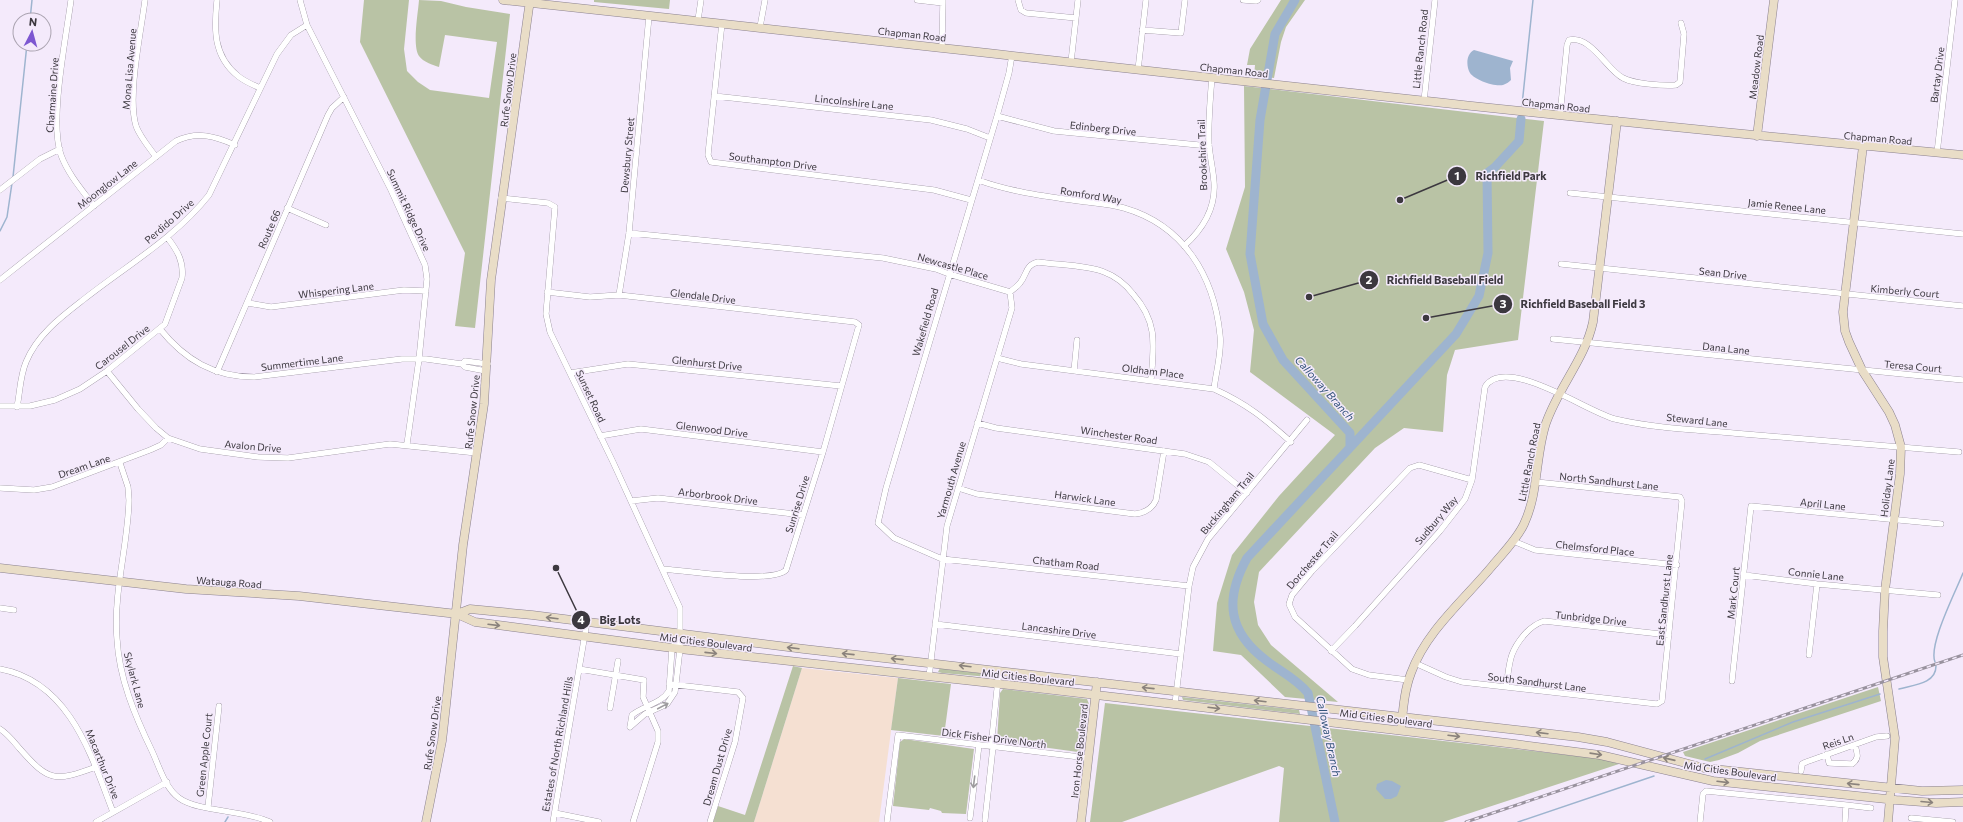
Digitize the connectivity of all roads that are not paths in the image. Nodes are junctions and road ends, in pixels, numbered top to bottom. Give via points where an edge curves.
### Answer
1 (71, 0) edge
2 (145, 0) edge
3 (217, 0) edge
4 (300, 0) edge
5 (503, 0) edge
6 (701, 0) edge
7 (765, 0) edge
8 (917, 0) edge
9 (1018, 0) edge
10 (1078, 0) edge
11 (1146, 0) edge
12 (1185, 0) edge
13 (1243, 0) edge
14 (1258, 0) edge
15 (1435, 0) edge
16 (1774, 0) edge
17 (1955, 0) edge
18 (531, 1) edge
19 (943, 1) edge
20 (649, 16) junction
21 (1076, 18) junction
22 (698, 20) junction
23 (722, 23) junction
24 (1681, 23) dead end
25 (308, 25) junction
26 (760, 27) junction
27 (1142, 30) junction
28 (942, 48) junction
29 (1012, 55) junction
30 (1071, 62) junction
31 (1138, 70) junction
32 (1212, 77) junction
33 (260, 88) junction
34 (714, 96) junction
35 (344, 97) junction
36 (1424, 101) junction
37 (1560, 115) junction
38 (997, 116) junction
39 (1617, 121) junction
40 (1757, 136) junction
41 (990, 138) junction
42 (235, 145) junction
43 (1209, 146) junction
44 (1862, 146) junction
45 (60, 149) junction
46 (1937, 153) junction
47 (1963, 155) edge
48 (156, 157) junction
49 (978, 180) junction
50 (2, 188) edge
51 (1570, 193) dead end
52 (1608, 196) junction
53 (502, 198) junction
54 (971, 200) junction
55 (94, 206) junction
56 (287, 208) junction
57 (1854, 222) junction
58 (326, 225) dead end
59 (629, 233) junction
60 (1963, 234) edge
61 (166, 237) junction
62 (1184, 246) junction
63 (1561, 264) dead end
64 (1600, 269) junction
65 (948, 274) junction
66 (0, 280) edge
67 (426, 291) junction
68 (547, 292) junction
69 (1010, 292) junction
70 (619, 295) junction
71 (1845, 295) junction
72 (248, 303) junction
73 (1963, 306) edge
74 (857, 322) joint
75 (160, 329) junction
76 (1553, 339) dead end
77 (1077, 340) dead end
78 (1587, 343) junction
79 (419, 358) junction
80 (997, 358) junction
81 (487, 368) junction
82 (1862, 370) junction
83 (107, 371) junction
84 (1074, 371) junction
85 (217, 372) junction
86 (570, 373) junction
87 (1499, 377) joint
88 (1150, 380) junction
89 (1963, 380) edge
90 (841, 386) junction
91 (1214, 389) junction
92 (1559, 392) junction
93 (0, 406) edge
94 (17, 407) junction
95 (1307, 420) dead end
96 (977, 423) junction
97 (600, 436) junction
98 (168, 438) junction
99 (1290, 442) junction
100 (407, 444) junction
101 (1901, 447) junction
102 (1164, 451) junction
103 (822, 452) junction
104 (1959, 452) dead end
105 (477, 453) junction
106 (120, 463) junction
107 (1472, 480) junction
108 (1536, 482) junction
109 (0, 488) edge
110 (958, 488) junction
111 (1247, 493) junction
112 (1680, 498) joint
113 (631, 500) junction
114 (1751, 506) joint
115 (803, 515) junction
116 (1893, 520) junction
117 (1941, 524) dead end
118 (1513, 541) junction
119 (942, 559) junction
120 (1677, 565) junction
121 (0, 568) edge
122 (663, 569) junction
123 (1744, 575) junction
124 (121, 582) junction
125 (1817, 584) junction
126 (1188, 586) junction
127 (1885, 590) junction
128 (1938, 596) dead end
129 (0, 608) edge
130 (14, 610) dead end
131 (457, 614) junction
132 (587, 622) junction
133 (935, 624) junction
134 (680, 634) junction
135 (1669, 635) junction
136 (585, 636) junction
137 (676, 649) junction
138 (1331, 650) junction
139 (832, 652) junction
140 (1181, 654) junction
141 (1809, 655) dead end
142 (618, 661) dead end
143 (931, 662) junction
144 (1415, 663) junction
145 (831, 666) junction
146 (0, 669) edge
147 (579, 669) junction
148 (999, 670) junction
149 (616, 675) junction
150 (929, 677) junction
151 (1408, 680) junction
152 (1732, 681) dead end
153 (1097, 682) junction
154 (672, 684) junction
155 (997, 684) junction
156 (1506, 688) junction
157 (1176, 691) junction
158 (1096, 695) junction
159 (1175, 704) junction
160 (1659, 704) joint
161 (219, 706) dead end
162 (645, 706) junction
163 (610, 708) dead end
164 (649, 713) junction
165 (1402, 717) junction
166 (0, 729) edge
167 (1401, 730) junction
168 (1887, 736) dead end
169 (978, 745) junction
170 (1854, 745) junction
171 (992, 747) junction
172 (1827, 754) junction
173 (1088, 758) junction
174 (96, 766) junction
175 (1801, 771) dead end
176 (1811, 779) junction
177 (167, 782) junction
178 (1892, 788) junction
179 (1963, 790) edge
180 (1810, 791) junction
181 (1891, 799) junction
182 (1963, 802) edge
183 (1846, 805) junction
184 (208, 807) junction
185 (1871, 808) dead end
186 (113, 812) junction
187 (555, 813) junction
188 (970, 818) dead end
189 (1911, 818) dead end
190 (985, 820) dead end
191 (1921, 820) edge
192 (96, 822) edge
193 (270, 822) edge
194 (426, 822) edge
195 (553, 822) edge
196 (599, 822) edge
197 (633, 822) edge
198 (710, 822) edge
199 (887, 822) edge
200 (1081, 822) edge
201 (1700, 822) edge
202 (1845, 822) edge
203 (1888, 822) edge
204 (1953, 822) edge

1 - 45 street, Charmaine Drive via 58,108
2 - 48 street, Mona Lisa Avenue via 134,116 138,131
3 - 33 street via 214,27 219,48 237,76
4 - 25 street, Summit Ridge Drive
5 - 18 main road, Chapman Road
6 - 22 street
7 - 26 street
8 - 19 street
9 - 21 street via 1020,10 1026,12
10 - 21 street
11 - 27 street
12 - 27 street via 1181,33
13 - 14 street
15 - 36 street, Little Ranch Road
16 - 40 main road, Meadow Road
17 - 46 street, Bartay Drive
18 - 20 main road, Chapman Road
18 - 53 main road, Rufe Snow Drive
19 - 28 street
20 - 22 main road, Chapman Road
20 - 59 street, Dewsbury Street
21 - 30 street
22 - 23 main road, Chapman Road
23 - 26 main road, Chapman Road
23 - 34 street, Southampton Drive
24 - 37 street via 1684,34 1680,82 1676,85 1631,81 1615,72 1599,54 1580,41 1570,40 1567,45
25 - 33 street, Perdido Drive via 291,35 282,46
25 - 35 street, Summit Ridge Drive
26 - 28 main road, Chapman Road
27 - 31 street
28 - 29 main road, Chapman Road
29 - 30 main road, Chapman Road
29 - 38 street, Wakefield Road
30 - 31 main road, Chapman Road
31 - 32 main road, Chapman Road
32 - 36 main road, Chapman Road
32 - 43 street, Brookshire Trail
33 - 42 street, Perdido Drive
34 - 41 street, Lincolnshire Lane via 931,120
34 - 54 street, Southampton Drive via 708,155 711,162 934,190
35 - 56 street, Route 66 via 328,115
35 - 67 street, Summit Ridge Drive via 425,265
36 - 37 main road, Chapman Road
37 - 39 main road, Chapman Road
38 - 41 street, Wakefield Road
38 - 43 street, Edinberg Drive via 1054,131
39 - 40 main road, Chapman Road
39 - 52 main road, Little Ranch Road
40 - 44 main road, Chapman Road
41 - 49 street, Wakefield Road
42 - 48 street, Moonglow Lane via 218,137 192,135 176,141
42 - 61 street, Perdido Drive via 209,195 198,209
43 - 62 street, Brookshire Trail via 1214,183 1212,203 1204,226
44 - 46 main road, Chapman Road
44 - 57 main road, Holiday Lane
45 - 50 street via 40,159
45 - 55 street, Charmaine Drive via 68,169
46 - 47 main road, Chapman Road
48 - 55 street, Moonglow Lane
49 - 54 street, Wakefield Road
49 - 62 street, Romford Way via 1021,193 1124,208 1162,226 1181,240
51 - 52 street, Jamie Renee Lane
52 - 57 street, Jamie Renee Lane
52 - 64 main road, Little Ranch Road
53 - 68 street, Sunset Road via 548,203 555,207
53 - 81 main road, Rufe Snow Drive via 491,280
54 - 65 street, Wakefield Road
55 - 66 street, Moonglow Lane
56 - 58 street
56 - 72 street, Route 66
57 - 60 street, Jamie Renee Lane
57 - 71 main road, Holiday Lane
59 - 65 street, Newcastle Place via 883,258 929,267
59 - 70 street, Dewsbury Street
61 - 75 street, Carousel Drive via 180,257 183,271 170,307 170,315
61 - 94 street, Perdido Drive via 73,308 46,332 26,363
62 - 91 street, Romford Way via 1206,277 1215,305 1220,347
63 - 64 street, Sean Drive
64 - 71 street, Sean Drive
64 - 78 main road, Little Ranch Road via 1593,322
65 - 69 street, Newcastle Place
65 - 119 street, Wakefield Road via 878,523 894,538
67 - 72 street, Whispering Lane via 404,290 271,307
67 - 79 street, Summit Ridge Drive
68 - 70 street, Glendale Drive via 590,297
68 - 86 street, Sunset Road via 546,314 550,332
69 - 80 street, Yarmouth Avenue via 1012,308
69 - 88 street via 1020,283 1025,270 1038,262 1096,270 1111,276 1131,291 1150,318 1154,339
70 - 74 street, Glendale Drive
71 - 73 street, Kimberly Court
71 - 82 main road, Holiday Lane via 1845,331
72 - 85 street, Route 66
74 - 90 street, Sunrise Drive via 859,328
75 - 83 street, Carousel Drive
75 - 85 street, Summertime Lane via 172,344 187,356
76 - 78 street, Dana Lane
77 - 84 street
78 - 82 street, Dana Lane
78 - 92 main road, Little Ranch Road
79 - 81 street, Summertime Lane
79 - 85 street, Summertime Lane via 254,377 233,377
79 - 100 street, Summit Ridge Drive
80 - 84 street, Oldham Place
80 - 96 street, Yarmouth Avenue
81 - 105 main road, Rufe Snow Drive
82 - 89 street, Teresa Court
82 - 101 main road, Holiday Lane via 1889,412
83 - 94 street, Carousel Drive via 68,396 44,404
83 - 98 street, Avalon Drive via 138,409
84 - 88 street, Oldham Place
86 - 90 street, Glenhurst Drive via 628,364
86 - 97 street, Sunset Road
87 - 92 street, Steward Lane via 1521,380
87 - 107 street, Sudbury Way via 1489,381 1485,387
88 - 91 street, Oldham Place
90 - 103 street, Sunrise Drive
91 - 99 street, Oldham Place via 1239,400 1263,417
92 - 101 street, Steward Lane via 1600,414 1622,420 1676,428
92 - 108 main road, Little Ranch Road via 1544,431
93 - 94 street, Carousel Drive
95 - 99 street, Buckingham Trail
96 - 102 street, Winchester Road via 996,428
96 - 110 street, Yarmouth Avenue
97 - 103 street, Glenwood Drive via 641,429
97 - 113 street, Sunset Road
98 - 100 street, Avalon Drive via 200,449 273,458
98 - 106 street, Dream Lane via 161,445
99 - 111 street, Buckingham Trail
100 - 105 street, Avalon Drive
101 - 104 street, Steward Lane
101 - 116 main road, Holiday Lane
102 - 110 street, Harwick Lane via 1156,500 1142,513 977,494
102 - 111 street, Winchester Road via 1185,454 1209,462
103 - 115 street, Sunrise Drive
105 - 131 main road, Rufe Snow Drive via 464,535
106 - 109 street, Dream Lane via 46,488
106 - 124 street, Skylark Lane via 128,487 129,500
107 - 138 street, Sudbury Way via 1469,492 1457,511
107 - 138 street, Dorchester Trail via 1419,466 1410,468 1296,590 1289,604 1295,617
108 - 112 street, North Sandhurst Lane
108 - 118 main road, Little Ranch Road via 1524,524
110 - 119 street, Yarmouth Avenue via 947,526
111 - 126 street, Buckingham Trail via 1208,539 1193,567
112 - 120 street, East Sandhurst Lane via 1683,506
113 - 115 street, Arborbrook Drive via 658,498
113 - 122 street, Sunset Road
114 - 116 street, April Lane
114 - 123 street, Mark Court
115 - 122 street, Sunrise Drive via 790,561 783,573 756,577
116 - 117 street, April Lane
116 - 127 main road, Holiday Lane
118 - 120 street, Chelmsford Place via 1541,551
118 - 144 main road, Little Ranch Road via 1434,633
119 - 126 street, Chatham Road
119 - 133 street, Yarmouth Avenue
120 - 135 street, East Sandhurst Lane
121 - 124 main road, Watauga Road
122 - 134 street, Sunset Road via 680,608
123 - 125 street, Connie Lane
123 - 152 street, Mark Court
124 - 131 main road, Watauga Road via 299,596
124 - 177 street, Skylark Lane via 116,637 122,671 134,710
125 - 127 street, Connie Lane
125 - 141 street
126 - 140 street, Buckingham Trail
127 - 128 street, Connie Lane
127 - 178 main road, Holiday Lane via 1883,657 1895,738
129 - 130 street
132 -> 131 main road, Mid Cities Boulevard via 470,609
131 -> 136 main road, Mid Cities Boulevard via 475,622
131 - 194 main road, Rufe Snow Drive via 442,741
132 - 134 main road, Mid Cities Boulevard
132 - 136 street, Estates of North Richland Hills
133 - 140 street, Lancashire Drive
133 - 143 street, Yarmouth Avenue
134 - 137 street
139 -> 134 main road, Mid Cities Boulevard
135 - 156 street, Tunbridge Drive via 1544,622 1536,624 1512,651
135 - 160 street, East Sandhurst Lane via 1663,695
136 - 137 main road, Mid Cities Boulevard
136 - 147 street, Estates of North Richland Hills
137 -> 145 main road, Mid Cities Boulevard
137 - 154 street
138 - 151 street, Dorchester Trail via 1352,669 1369,675
143 -> 139 main road, Mid Cities Boulevard
139 - 145 main road
140 - 157 street, Buckingham Trail
142 - 149 street
148 -> 143 main road, Mid Cities Boulevard
143 - 150 street, Yarmouth Avenue
144 - 151 main road, Little Ranch Road
144 - 156 street, South Sandhurst Lane via 1462,682
145 - 150 main road, Mid Cities Boulevard
146 - 174 street, Macarthur Drive via 33,681 63,706 77,726
147 - 149 street, Estates of North Richland Hills
147 - 187 street, Estates of North Richland Hills
148 - 153 main road, Mid Cities Boulevard
148 - 155 street
149 - 162 street, Estates of North Richland Hills via 644,680 642,697
149 - 163 street
150 - 155 main road, Mid Cities Boulevard
151 - 165 main road, Little Ranch Road
157 -> 153 main road, Mid Cities Boulevard
153 - 158 main road, Iron Horse Boulevard
154 - 162 street via 666,697
164 -> 154 street via 667,704 674,692
154 - 198 street, Dream Dust Drive via 738,692 743,698 735,742
155 - 158 main road, Mid Cities Boulevard
155 - 171 street
156 - 160 street, South Sandhurst Lane
157 - 159 street, Buckingham Trail
165 -> 157 main road, Mid Cities Boulevard
158 - 159 main road, Mid Cities Boulevard
158 - 173 main road, Iron Horse Boulevard
159 -> 167 main road, Mid Cities Boulevard
161 - 184 street, Green Apple Court
162 - 164 street, Estates of North Richland Hills
162 - 164 street via 632,715 630,727
164 - 197 street, Estates of North Richland Hills via 658,731 658,742
165 - 167 main road, Little Ranch Road
176 -> 165 main road, Mid Cities Boulevard via 1704,768 1607,742 1578,737
166 - 174 street via 44,773 67,777
167 -> 180 main road, Mid Cities Boulevard via 1600,755 1713,781
168 - 170 street, Reis Ln
169 - 171 street, Dick Fisher Drive North
169 -> 188 street
169 - 199 street, Dick Fisher Drive North via 898,735
170 - 172 street, Reis Ln
170 - 172 street via 1858,756 1852,764 1829,763
171 - 173 street, Dick Fisher Drive North
171 - 190 street
172 - 175 street, Reis Ln via 1802,764
173 - 200 main road, Iron Horse Boulevard
174 - 186 street, Macarthur Drive
178 -> 176 main road, Mid Cities Boulevard
176 - 180 main road
177 - 184 street, Skylark Lane via 179,798
177 - 186 street
178 - 179 main road, Mid Cities Boulevard via 1938,792
178 - 181 main road, Holiday Lane
180 - 181 main road, Mid Cities Boulevard
181 -> 182 main road, Mid Cities Boulevard via 1936,803
181 - 203 main road, Holiday Lane
183 - 185 street
183 - 201 street via 1706,792 1703,794
183 - 202 street
184 - 193 street, Skylark Lane
186 - 192 street
187 - 195 street, Estates of North Richland Hills
187 - 196 street
189 - 191 street
191 - 204 street

